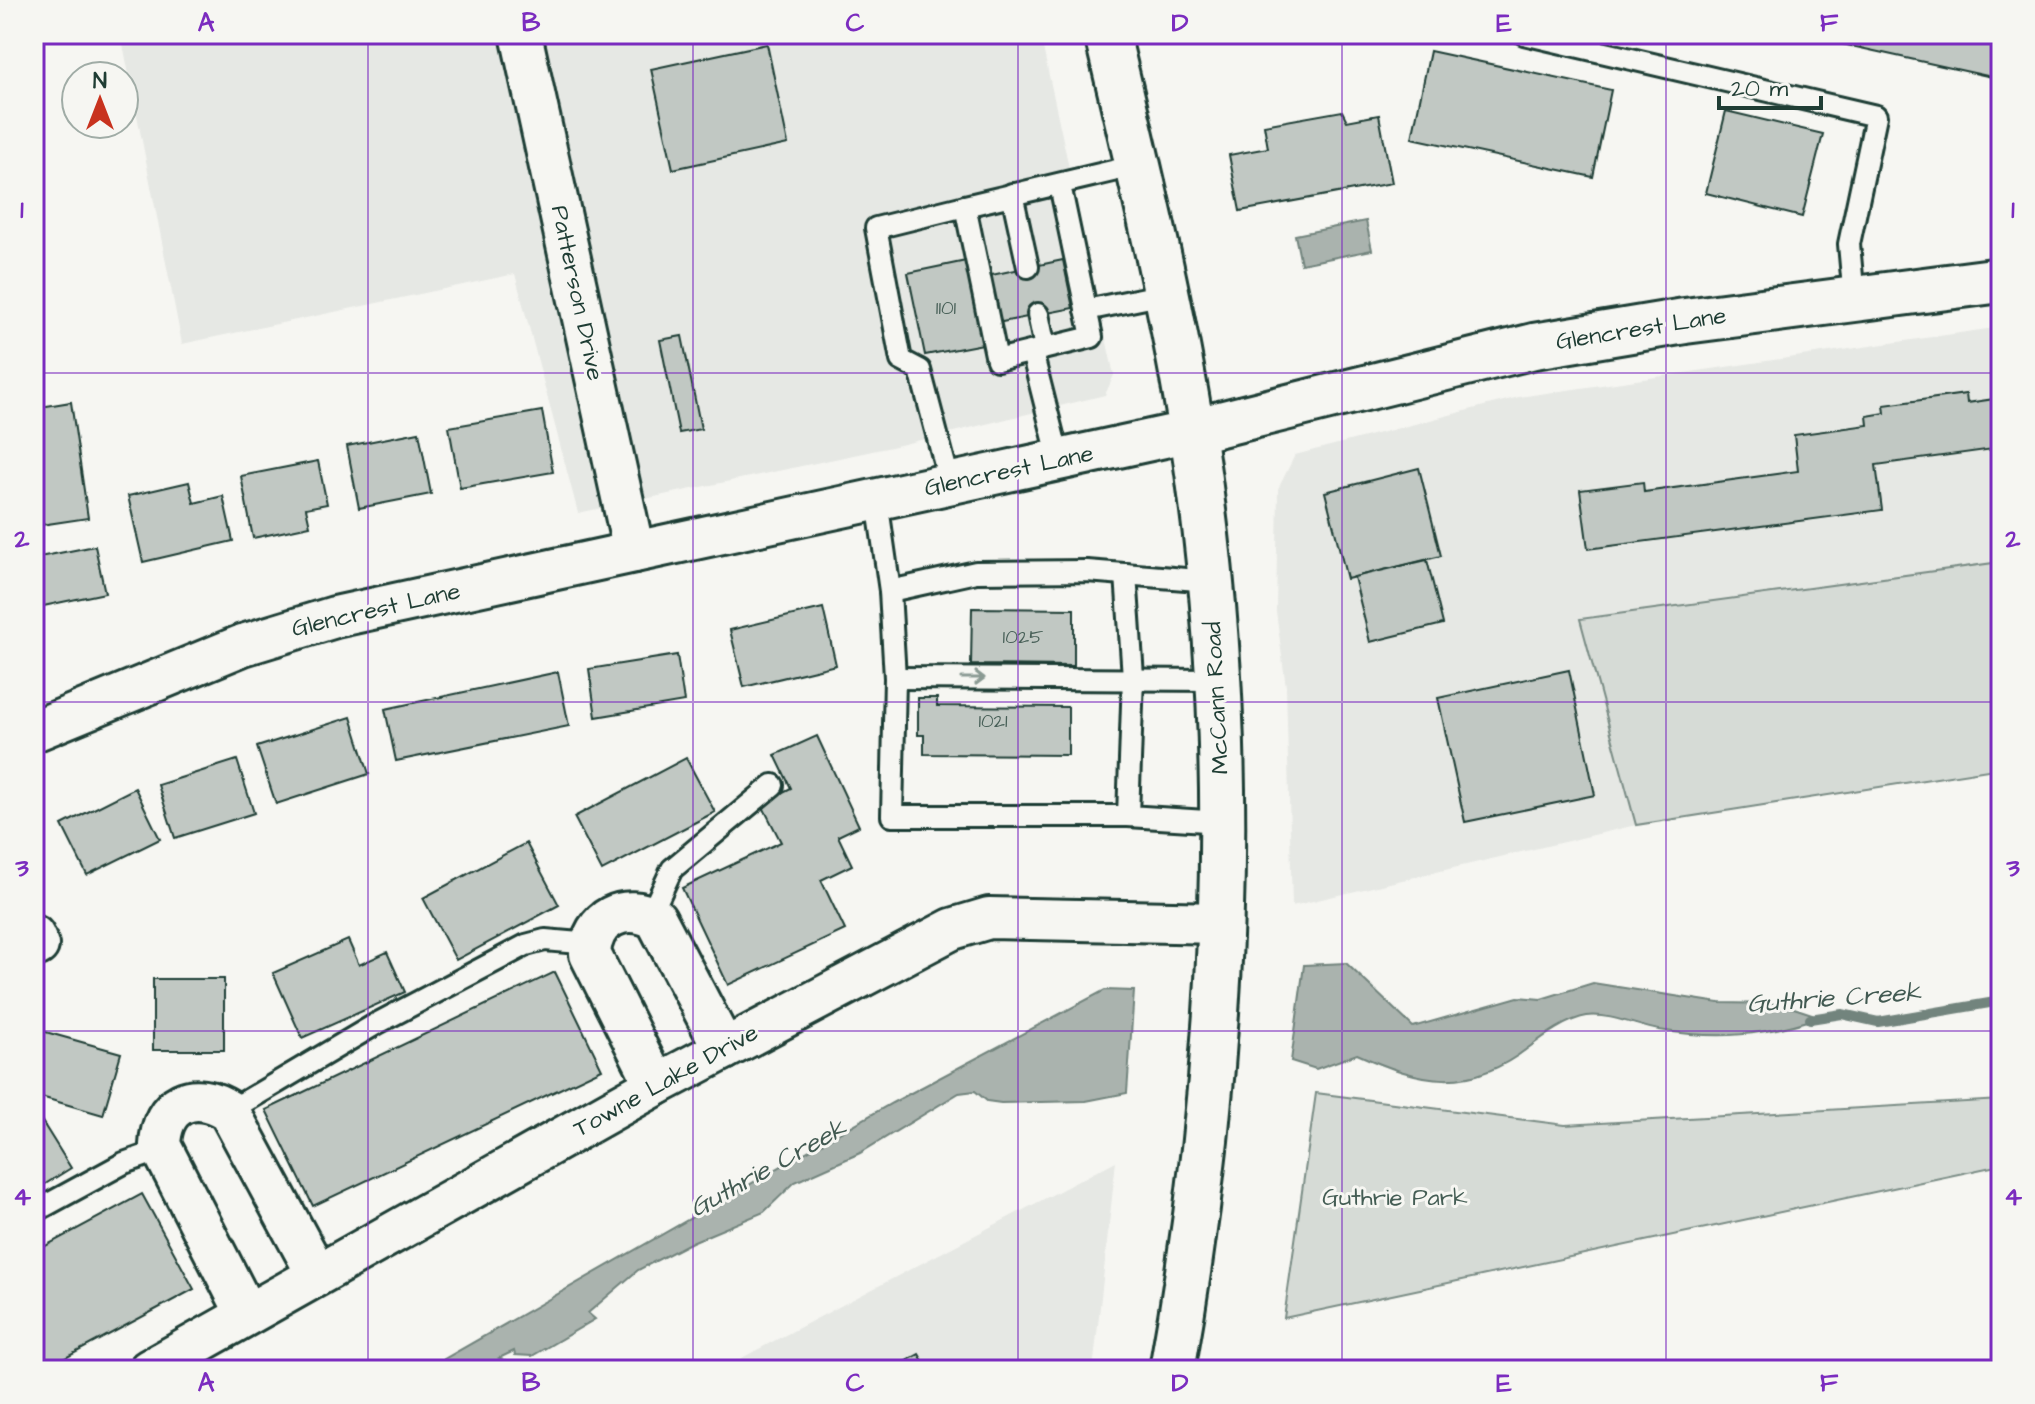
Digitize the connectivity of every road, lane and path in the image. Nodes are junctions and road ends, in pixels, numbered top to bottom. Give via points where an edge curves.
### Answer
1 (521, 34) edge
2 (1107, 34) edge
3 (1524, 34) edge
4 (1138, 165) junction
5 (1060, 185) junction
6 (1012, 194) junction
7 (965, 206) junction
8 (1028, 267) dead end
9 (2001, 280) edge
10 (1165, 294) junction
11 (1854, 299) junction
12 (1086, 310) junction
13 (1038, 314) dead end
14 (1039, 350) junction
15 (1192, 431) junction
16 (1059, 459) junction
17 (950, 484) junction
18 (877, 500) junction
19 (634, 552) junction
20 (1126, 574) junction
21 (1210, 581) junction
22 (890, 591) junction
23 (1133, 677) junction
24 (895, 678) junction
25 (1218, 680) junction
26 (34, 731) edge
27 (773, 785) dead end
28 (1128, 816) junction
29 (1222, 822) junction
30 (650, 916) junction
31 (1220, 923) junction
32 (591, 944) junction
33 (724, 1049) junction
34 (656, 1085) junction
35 (229, 1111) junction
36 (161, 1150) junction
37 (34, 1212) edge
38 (317, 1274) junction
39 (246, 1313) junction
40 (149, 1370) edge
41 (1172, 1370) edge

1 - 19 street, Patterson Drive
2 - 4 main road, McCann Road
3 - 11 lane via 1876,116 1849,244
4 - 5 lane
4 - 10 main road, McCann Road
5 - 6 lane
5 - 12 lane
6 - 7 lane
6 - 8 lane
7 - 14 lane via 997,360
7 - 17 lane via 876,228 901,360 920,370
9 - 11 main road, Glencrest Lane
10 - 12 lane
10 - 15 main road, McCann Road
11 - 15 main road, Glencrest Lane via 1534,346
12 - 14 lane via 1092,337
13 - 14 lane
14 - 16 lane
15 - 16 street, Glencrest Lane
15 - 21 main road, McCann Road
16 - 17 street, Glencrest Lane
17 - 18 street, Glencrest Lane
18 - 19 street, Glencrest Lane
18 - 22 lane
19 - 26 street, Glencrest Lane via 305,625
20 - 21 lane
20 - 22 lane via 976,572
20 - 23 lane
21 - 25 main road, McCann Road
22 - 24 lane
24 -> 23 lane
23 - 25 lane
23 - 28 lane
24 - 28 lane via 892,816
25 - 29 main road, McCann Road
27 - 30 lane via 672,869
28 - 29 lane
29 - 31 main road, McCann Road
30 - 32 street via 625,910 599,924
30 - 33 street via 665,933
31 - 33 street, Towne Lake Drive via 989,918 917,946
31 - 41 main road, McCann Road via 1206,1140
32 - 34 street via 594,968
32 - 35 lane via 545,940 526,945 376,1024
33 - 34 street, Towne Lake Drive
34 - 38 street, Towne Lake Drive
35 - 36 street via 198,1099 181,1103 166,1115
35 - 38 street
36 - 37 lane via 124,1163
36 - 39 street
38 - 39 street, Towne Lake Drive
39 - 40 street, Towne Lake Drive

